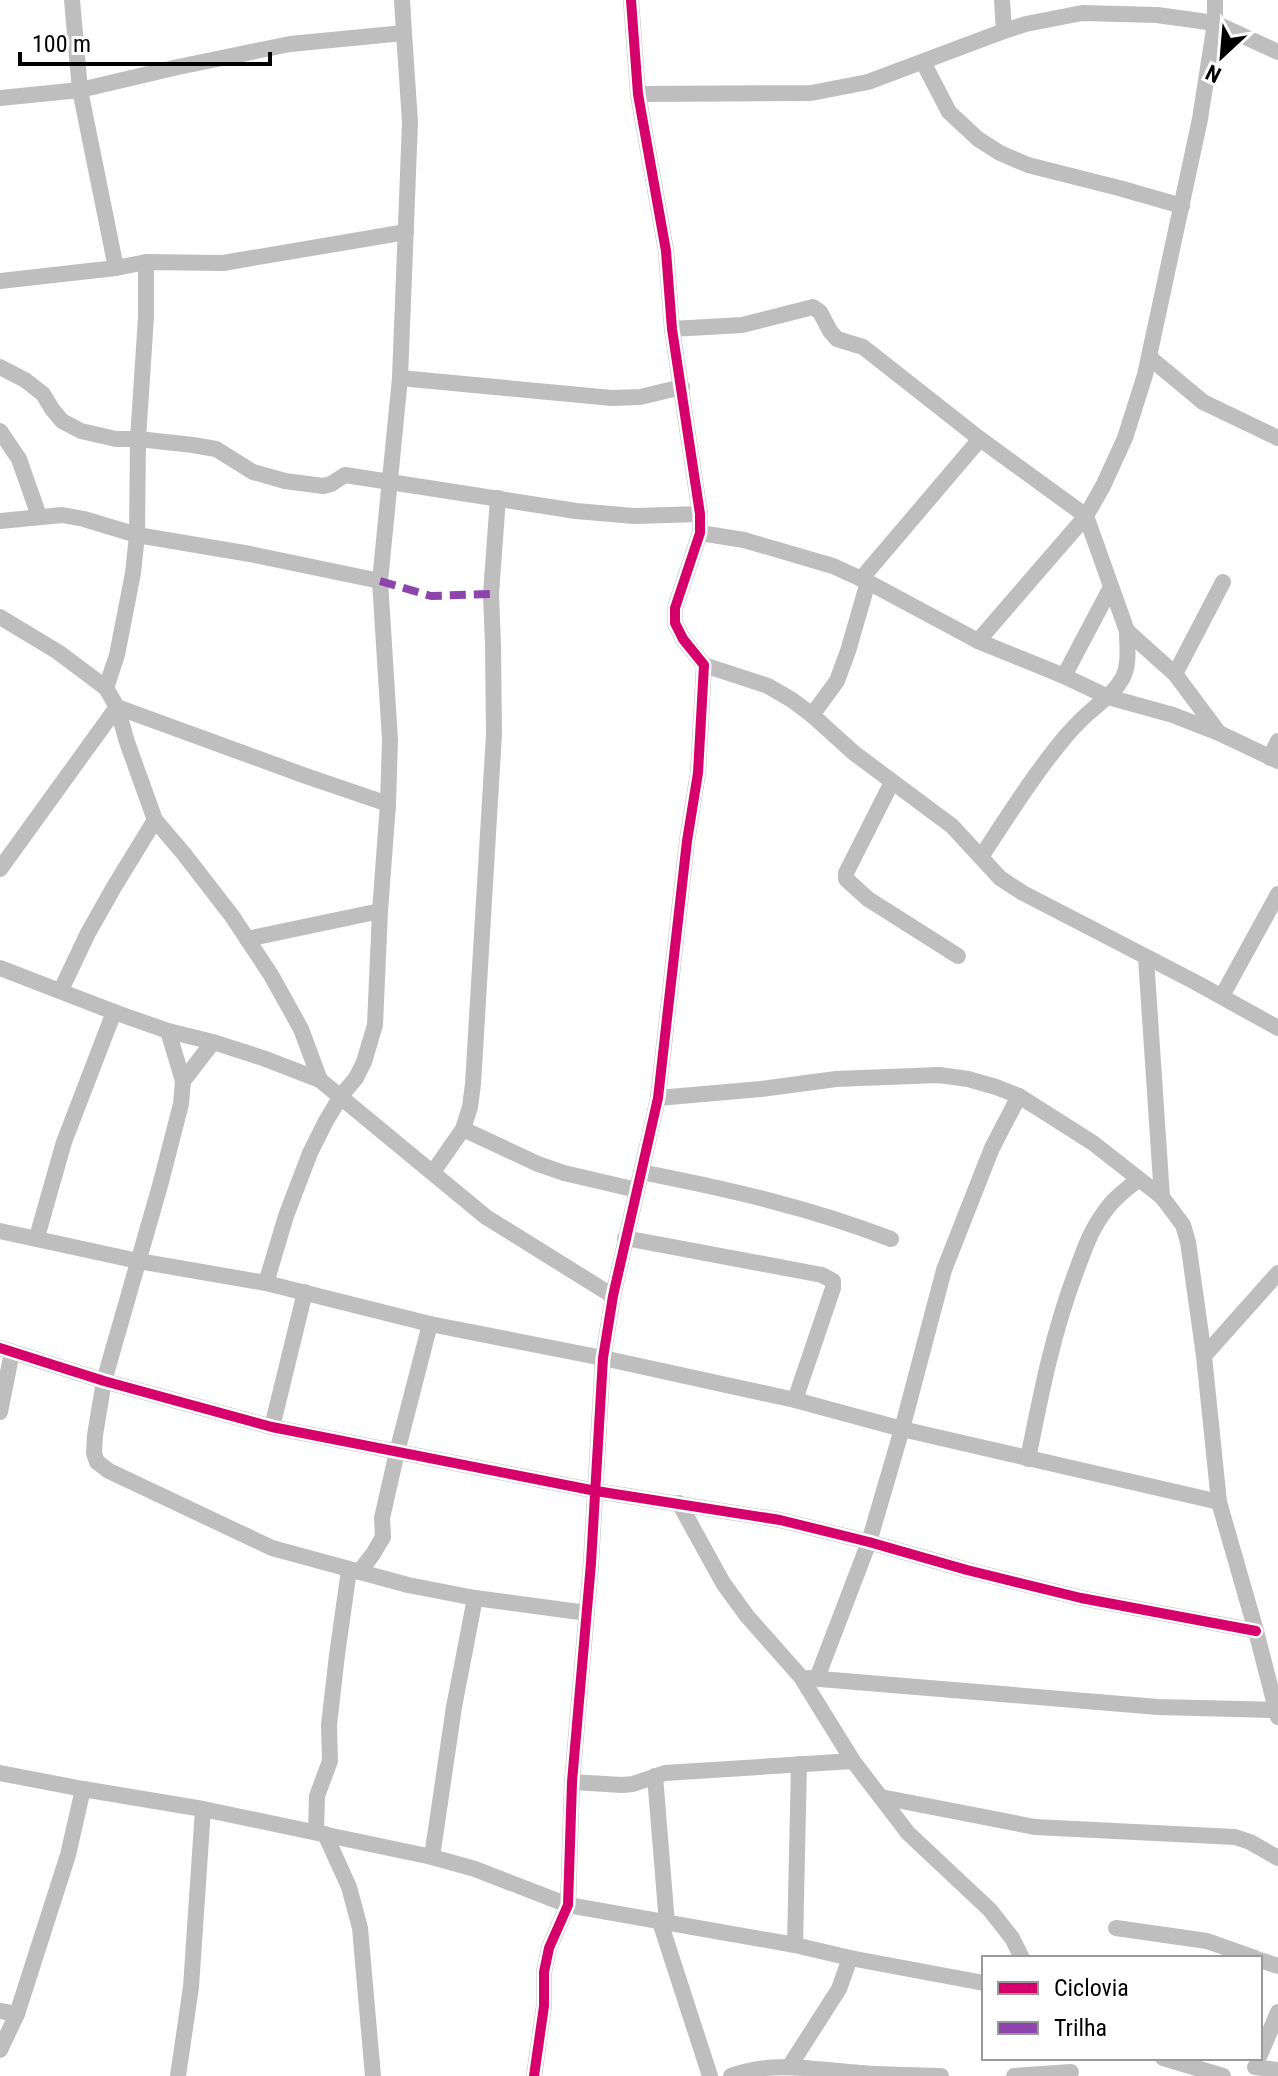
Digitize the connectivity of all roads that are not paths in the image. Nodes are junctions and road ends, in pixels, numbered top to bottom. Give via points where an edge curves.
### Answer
1 (72, 0) edge
2 (402, 0) edge
3 (631, 0) edge
4 (1002, 0) edge
5 (1215, 0) edge
6 (1215, 23) junction
7 (1004, 31) junction
8 (404, 33) junction
9 (1278, 52) edge
10 (923, 62) junction
11 (80, 90) junction
12 (638, 94) junction
13 (0, 98) edge
14 (1182, 206) junction
15 (406, 232) junction
16 (146, 262) junction
17 (116, 268) junction
18 (0, 281) edge
19 (672, 329) junction
20 (1149, 357) junction
21 (0, 367) edge
22 (400, 378) junction
23 (682, 387) junction
24 (0, 431) edge
25 (1278, 438) edge
26 (138, 439) junction
27 (980, 439) junction
28 (390, 483) junction
29 (498, 498) junction
30 (700, 514) junction
31 (39, 516) junction
32 (1086, 516) junction
33 (0, 521) edge
34 (700, 533) junction
35 (137, 535) junction
36 (864, 580) junction
37 (380, 581) junction
38 (1223, 582) dead end
39 (1110, 589) junction
40 (0, 618) edge
41 (1127, 631) junction
42 (978, 641) junction
43 (704, 665) junction
44 (1175, 674) junction
45 (1064, 676) junction
46 (106, 688) junction
47 (1091, 689) junction
48 (1108, 697) junction
49 (117, 707) junction
50 (1090, 711) junction
51 (812, 715) junction
52 (1219, 733) junction
53 (1278, 741) edge
54 (1274, 760) edge
55 (892, 782) junction
56 (388, 804) junction
57 (155, 820) junction
58 (981, 857) junction
59 (0, 869) edge
60 (1278, 894) edge
61 (380, 911) junction
62 (247, 939) junction
63 (958, 956) dead end
64 (1146, 958) junction
65 (0, 968) edge
66 (61, 990) junction
67 (1222, 996) junction
68 (114, 1012) junction
69 (1278, 1028) edge
70 (168, 1031) junction
71 (213, 1042) junction
72 (320, 1080) junction
73 (183, 1081) junction
74 (341, 1096) junction
75 (1019, 1096) junction
76 (658, 1098) junction
77 (463, 1129) junction
78 (433, 1172) junction
79 (641, 1172) junction
80 (1138, 1180) junction
81 (637, 1190) junction
82 (1162, 1197) junction
83 (0, 1231) edge
84 (37, 1237) junction
85 (625, 1238) junction
86 (891, 1239) dead end
87 (138, 1261) junction
88 (1278, 1273) edge
89 (266, 1283) junction
90 (305, 1292) junction
91 (613, 1296) junction
92 (430, 1324) junction
93 (6, 1350) edge
94 (1204, 1356) junction
95 (603, 1358) junction
96 (104, 1381) junction
97 (795, 1400) junction
98 (0, 1412) edge
99 (272, 1427) junction
100 (902, 1429) junction
101 (397, 1452) junction
102 (1028, 1459) junction
103 (596, 1491) junction
104 (1219, 1502) junction
105 (679, 1503) junction
106 (869, 1542) junction
107 (354, 1571) junction
108 (475, 1598) junction
109 (587, 1613) junction
110 (1256, 1631) junction
111 (809, 1678) junction
112 (1277, 1714) edge
113 (853, 1761) junction
114 (799, 1764) junction
115 (0, 1773) edge
116 (655, 1776) junction
117 (572, 1782) junction
118 (83, 1789) junction
119 (881, 1797) junction
120 (203, 1809) junction
121 (321, 1833) junction
122 (432, 1857) junction
123 (1278, 1858) edge
124 (568, 1905) junction
125 (663, 1923) junction
126 (1116, 1928) dead end
127 (795, 1945) junction
128 (1021, 1956) edge
129 (1250, 1956) edge
130 (850, 1958) junction
131 (982, 1983) edge
132 (1278, 2012) edge
133 (8, 2013) edge
134 (0, 2050) edge
135 (1262, 2052) edge
136 (1170, 2060) edge
137 (1257, 2064) edge
138 (789, 2067) junction
139 (1070, 2069) edge
140 (1278, 2070) edge
141 (178, 2076) edge
142 (373, 2076) edge
143 (534, 2076) edge
144 (710, 2076) edge
145 (731, 2076) edge
146 (941, 2076) edge
147 (1014, 2076) edge
148 (1223, 2076) edge

1 - 11 street
2 - 8 street
3 - 12 street
4 - 7 street
5 - 6 street
6 - 7 street via 1082,13
6 - 9 street
6 - 14 street
7 - 10 street
8 - 11 street via 290,44
8 - 15 street via 410,122
10 - 12 street via 868,82 811,93
10 - 14 street via 949,112 1000,153
11 - 13 street
11 - 17 street
12 - 19 street via 666,251
14 - 20 street
15 - 16 street via 223,263
15 - 22 street
16 - 17 street
16 - 26 street
17 - 18 street
19 - 23 street
19 - 27 street via 742,325 813,307 837,339 863,347
20 - 25 street via 1203,402
20 - 32 street via 1125,438
21 - 26 street via 43,394 70,427 107,438
22 - 23 street via 612,398
22 - 28 street
23 - 30 street
24 - 31 street via 19,459
26 - 28 street via 216,449 253,472 285,481 323,486 345,475
26 - 35 street
27 - 32 street
27 - 36 street
28 - 29 street
28 - 37 street
29 - 30 street via 634,516
29 - 77 street via 491,594 494,734 473,1084
30 - 34 street
31 - 33 street
31 - 35 street via 84,519
32 - 39 street
32 - 42 street
34 - 36 street via 781,549
34 - 43 street via 675,608 675,623
35 - 37 street
35 - 46 street via 122,632
36 - 42 street
36 - 51 street via 837,681
37 - 56 street via 390,740
38 - 44 street
39 - 41 street
39 - 45 street
40 - 46 street
41 - 44 street
41 - 48 street via 1125,672
42 - 45 street
43 - 51 street via 768,686
43 - 76 street via 698,773
44 - 52 street
45 - 47 street
46 - 49 street
47 - 48 street
47 - 50 street
48 - 50 street
48 - 52 street
49 - 56 street
49 - 57 street
49 - 59 street
50 - 58 street via 1015,803
51 - 55 street
52 - 54 street
53 - 54 street
55 - 58 street via 952,826
55 - 63 street via 846,879 868,899
56 - 61 street
57 - 62 street
57 - 66 street
58 - 64 street via 1023,893
60 - 67 street
61 - 62 street
61 - 74 street via 375,1025 364,1062
62 - 72 street via 301,1029
64 - 67 street
64 - 82 street
65 - 66 street
66 - 68 street
67 - 69 street
68 - 70 street
68 - 84 street via 64,1142
70 - 71 street
70 - 73 street
71 - 72 street
71 - 73 street
72 - 74 street
73 - 87 street via 177,1123
74 - 78 street
74 - 89 street via 306,1164
75 - 76 street via 939,1075 836,1079
75 - 80 street via 1093,1143
75 - 100 street via 992,1148 944,1270
76 - 79 street
77 - 78 street
77 - 81 street via 538,1164
78 - 91 street via 486,1217
79 - 81 street
79 - 86 street via 780,1202
80 - 82 street
80 - 102 street via 1104,1212 1084,1251 1049,1356
81 - 85 street
82 - 94 street via 1183,1225 1188,1242
83 - 84 street
84 - 87 street
85 - 91 street
85 - 97 street via 833,1281
87 - 89 street
87 - 96 street
88 - 94 street
89 - 90 street
90 - 92 street
90 - 99 street
91 - 95 street
92 - 95 street
92 - 101 street
93 - 96 street
93 - 98 street
94 - 104 street
95 - 97 street
95 - 103 street
96 - 99 street
96 - 107 street via 94,1453 103,1468 272,1548
97 - 100 street
99 - 101 street
100 - 102 street
100 - 106 street
101 - 103 street
101 - 107 street via 382,1518 383,1537
102 - 104 street
103 - 105 street
103 - 109 street
104 - 110 street
105 - 106 street
105 - 111 street via 747,1616
106 - 110 street via 1081,1598
106 - 111 street
107 - 108 street
107 - 121 street via 331,1711 330,1761 317,1796
108 - 109 street
108 - 122 street
109 - 117 street
110 - 112 street
111 - 112 street
111 - 113 street
113 - 114 street
113 - 119 street
114 - 116 street
114 - 127 street
115 - 118 street
116 - 117 street via 633,1784
116 - 125 street
117 - 124 street
118 - 120 street
118 - 133 street via 68,1855
119 - 123 street via 1035,1827 1235,1837
119 - 128 street via 908,1833 990,1910
120 - 121 street
120 - 141 street via 191,1987
121 - 122 street
121 - 142 street via 349,1887 360,1928
122 - 124 street
124 - 125 street
124 - 143 street via 544,1972
125 - 127 street
125 - 144 street
126 - 129 street via 1207,1941
127 - 130 street
130 - 131 street
130 - 138 street via 839,1989
132 - 135 street
133 - 134 street
136 - 148 street
137 - 140 street
138 - 145 street
138 - 146 street
139 - 147 street

